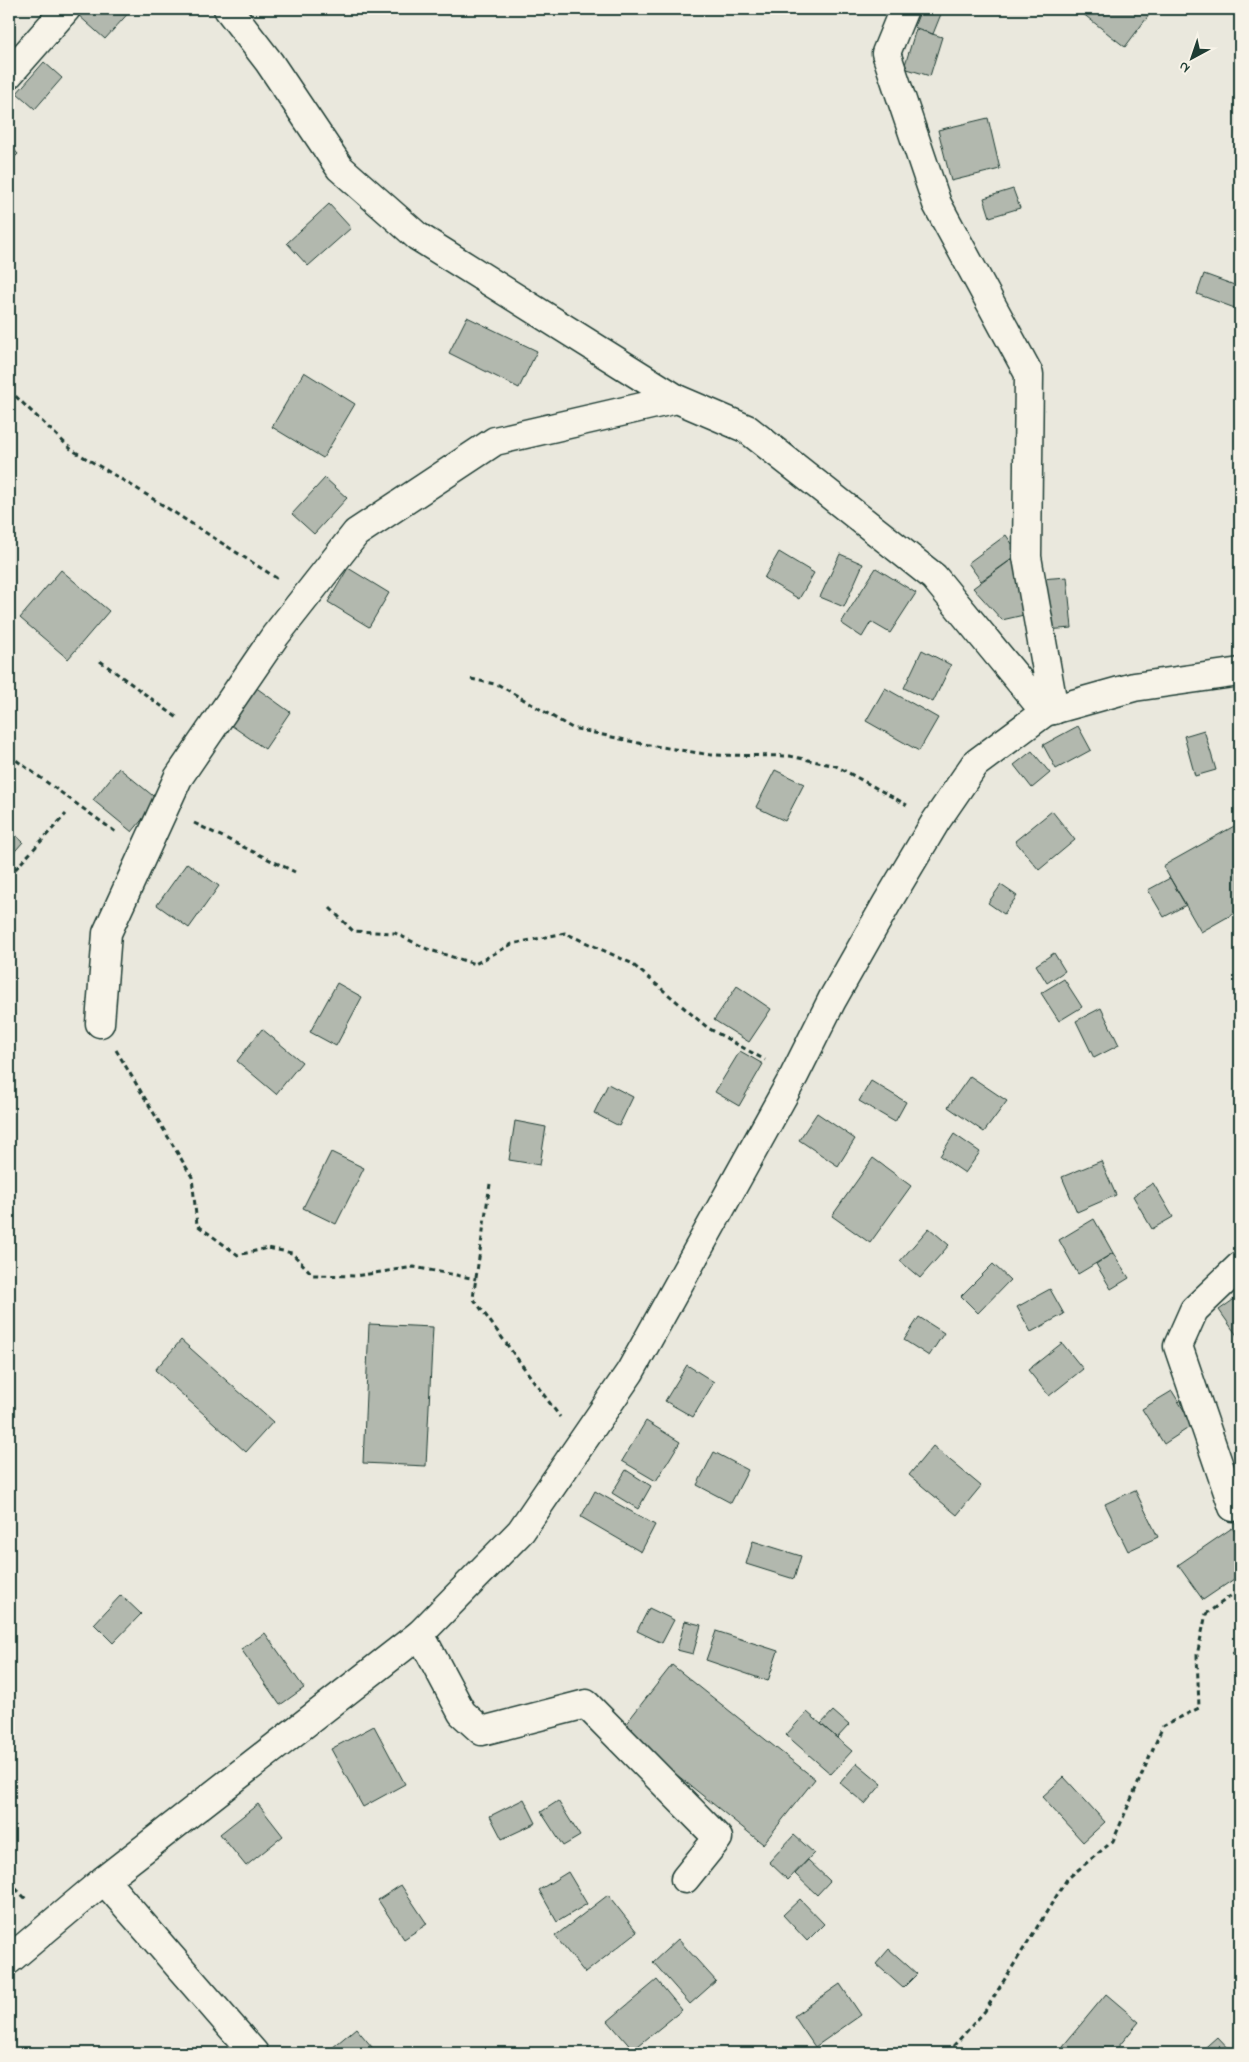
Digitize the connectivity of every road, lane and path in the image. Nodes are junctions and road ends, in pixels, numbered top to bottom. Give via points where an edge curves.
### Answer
1 (66, 9) edge
2 (228, 9) edge
3 (904, 9) edge
4 (9, 74) edge
5 (9, 390) edge
6 (677, 399) junction
7 (306, 597) junction
8 (100, 661) dead end
9 (1240, 672) edge
10 (471, 679) dead end
11 (1050, 711) junction
12 (206, 738) junction
13 (9, 756) edge
14 (164, 809) junction
15 (66, 814) dead end
16 (936, 821) junction
17 (144, 852) junction
18 (296, 872) dead end
19 (9, 876) edge
20 (330, 908) dead end
21 (100, 1023) joint
22 (794, 1076) junction
23 (490, 1184) dead end
24 (1240, 1266) edge
25 (476, 1279) junction
26 (580, 1444) junction
27 (1233, 1507) dead end
28 (1240, 1589) edge
29 (420, 1634) junction
30 (685, 1879) dead end
31 (104, 1880) junction
32 (9, 1960) edge
33 (254, 2053) edge
34 (947, 2053) edge

1 - 4 street
2 - 6 street via 269,62 340,168 417,236
3 - 11 street via 886,53 937,204 1029,374 1027,557
5 - 7 path via 72,450
6 - 7 street via 495,441 356,533
6 - 11 street via 747,429 934,577
7 - 12 street via 275,636
8 - 12 path
9 - 11 street via 1134,687
10 - 16 path via 499,685 572,728 711,755 790,756 836,766
11 - 16 street via 975,764
12 - 14 street via 178,778
13 - 17 path
14 - 17 street
14 - 18 path
15 - 19 path
16 - 22 street via 832,1000
17 - 21 street via 107,933
20 - 22 path via 353,931 395,933 427,949 475,964 512,944 565,933 632,963 708,1028
21 - 25 path via 192,1176 197,1225 238,1255 268,1248 292,1253 313,1275 356,1276 414,1267
22 - 26 street via 630,1372
23 - 25 path
24 - 27 street via 1194,1310 1178,1346
25 - 26 path via 473,1298
26 - 29 street via 521,1531
28 - 34 path via 1206,1614 1197,1655 1199,1708 1163,1726 1113,1842 1067,1879 985,2011
29 - 30 street via 462,1712 482,1731 586,1704 718,1838
29 - 31 street
31 - 32 street
31 - 33 street

